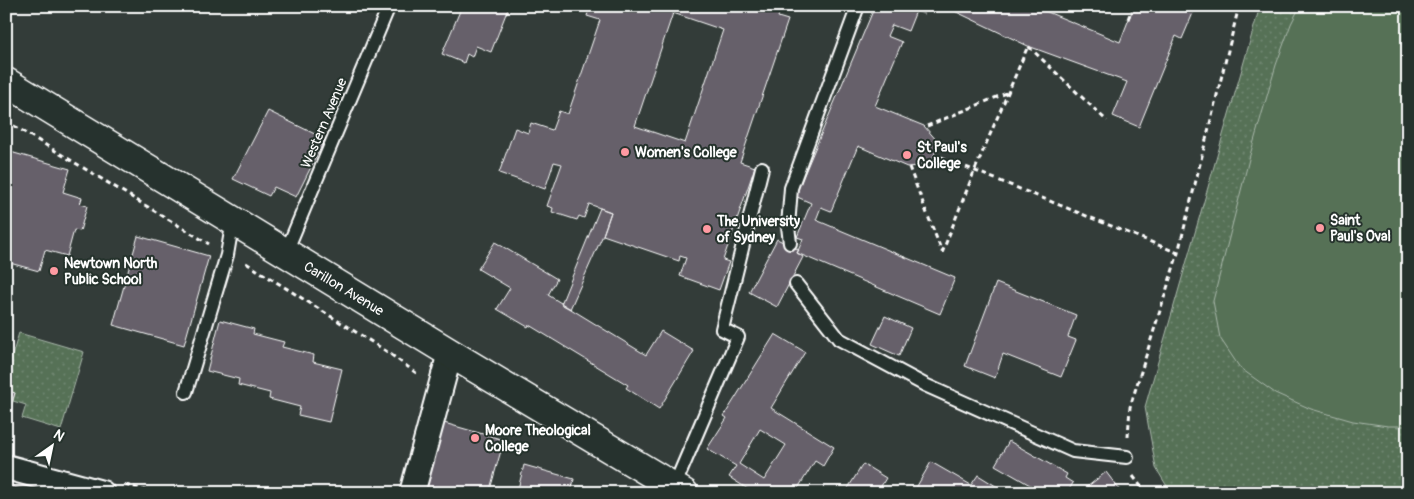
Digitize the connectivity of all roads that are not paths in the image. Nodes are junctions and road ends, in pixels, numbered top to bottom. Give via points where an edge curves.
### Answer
1 (390, 6) edge
2 (858, 6) edge
3 (6, 82) edge
4 (762, 168) dead end
5 (233, 220) junction
6 (790, 243) dead end
7 (286, 252) junction
8 (796, 284) dead end
9 (450, 353) junction
10 (186, 392) dead end
11 (1126, 457) road end
12 (6, 467) edge
13 (679, 490) edge
14 (102, 493) edge
15 (412, 493) edge

1 - 7 lane, Western Avenue
2 - 6 lane via 791,188
3 - 5 main road, Carillon Avenue
4 - 13 lane via 722,329 738,337
5 - 7 main road, Carillon Avenue
5 - 10 lane via 227,255
7 - 9 main road, Carillon Avenue
8 - 11 lane via 839,339 925,385 1073,451
9 - 13 main road, Carillon Avenue
9 - 15 street
12 - 14 street

